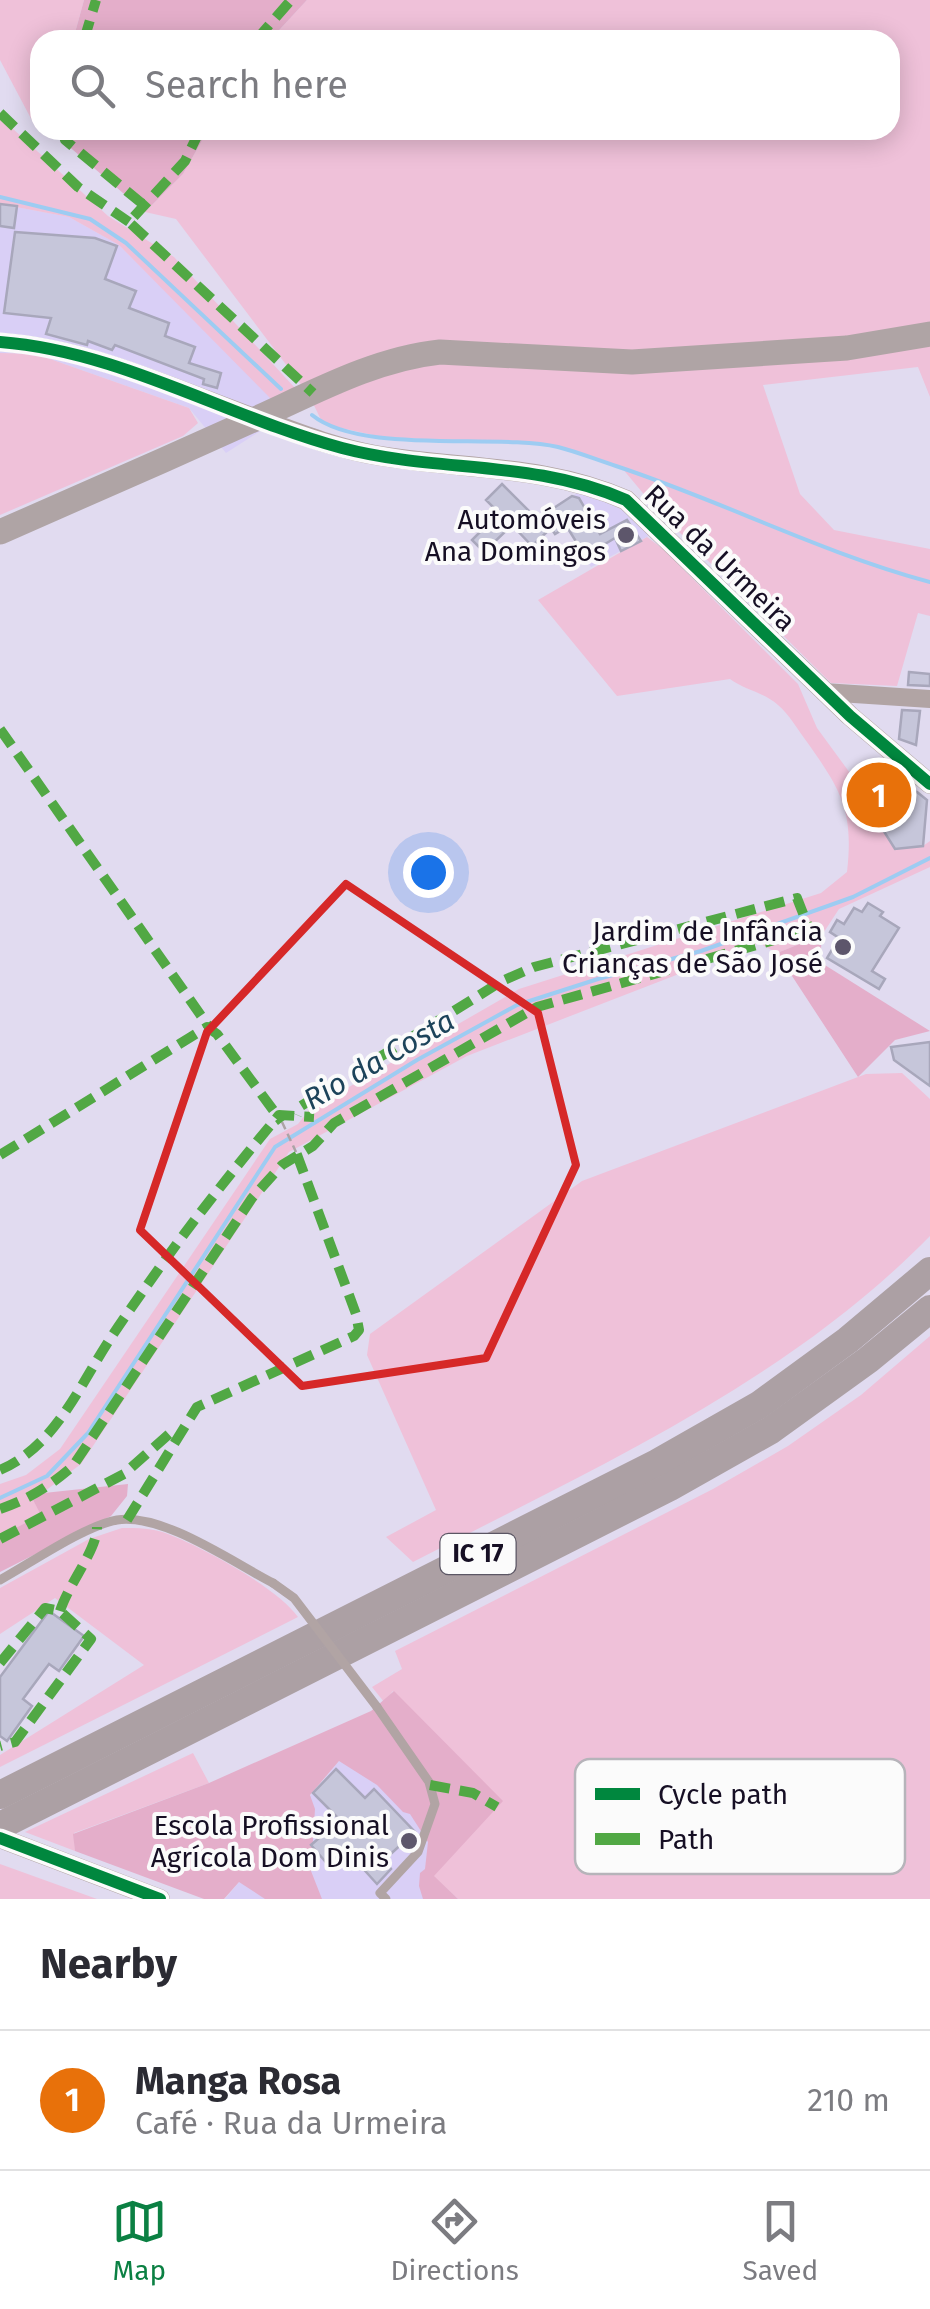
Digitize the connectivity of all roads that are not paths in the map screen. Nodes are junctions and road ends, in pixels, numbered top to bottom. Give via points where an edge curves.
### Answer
1 (930, 334) edge
2 (0, 342) edge
3 (257, 418) junction
4 (0, 532) edge
5 (824, 692) junction
6 (930, 699) edge
7 (930, 784) edge
8 (930, 1271) edge
9 (930, 1310) edge
10 (0, 1580) edge
11 (0, 1795) edge
12 (0, 1826) edge
13 (0, 1838) edge
14 (380, 1897) edge
15 (160, 1899) edge

1 - 3 main road via 847,348 632,362 412,355
2 - 3 street via 42,345
3 - 4 main road
3 - 5 street, Rua da Urmeira via 341,448 553,475 626,500
5 - 6 street
5 - 7 street, Rua da Urmeira
8 - 11 highway, IC 17 via 759,1405 658,1463
9 - 12 highway, IC 17 via 772,1430 670,1487
10 - 14 lane, bridge via 97,1527 127,1520 162,1525 294,1598 377,1706 429,1782 436,1804 418,1852
13 - 15 street

